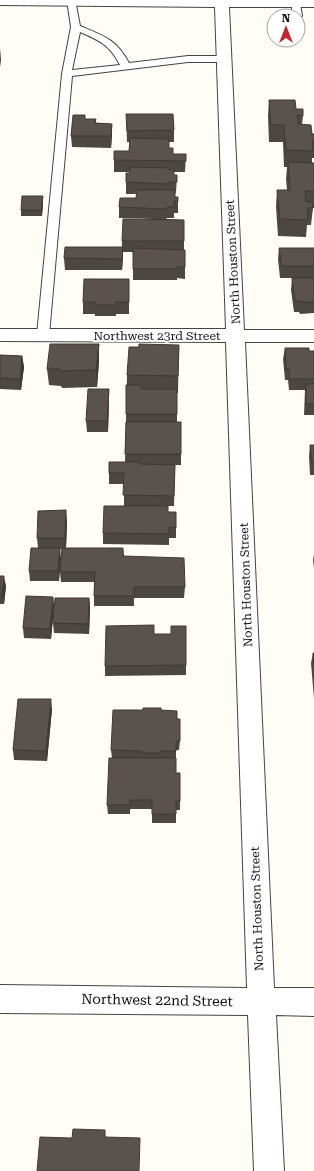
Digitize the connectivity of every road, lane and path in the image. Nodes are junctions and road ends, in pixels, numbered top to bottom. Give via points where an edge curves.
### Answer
1 (0, 1) edge
2 (71, 1) edge
3 (222, 1) edge
4 (314, 3) edge
5 (280, 8) edge
6 (302, 8) edge
7 (76, 27) junction
8 (224, 59) junction
9 (126, 66) junction
10 (67, 74) junction
11 (0, 334) edge
12 (43, 335) junction
13 (236, 336) junction
14 (314, 336) edge
15 (0, 999) edge
16 (261, 1001) junction
17 (314, 1002) edge
18 (269, 1171) edge

1 - 2 street
2 - 3 street
2 - 7 lane
3 - 5 street
3 - 8 street, North Houston Street
4 - 6 street
7 - 9 lane via 103,39 118,51
7 - 10 lane
8 - 9 lane via 188,59
8 - 13 street, North Houston Street
9 - 10 lane
10 - 12 lane
11 - 12 street, Northwest 23rd Street
12 - 13 street, Northwest 23rd Street
13 - 14 street, Northwest 23rd Street
13 - 16 street, North Houston Street
15 - 16 street, Northwest 22nd Street
16 - 17 street, Northwest 22nd Street
16 - 18 street, North Houston Street

